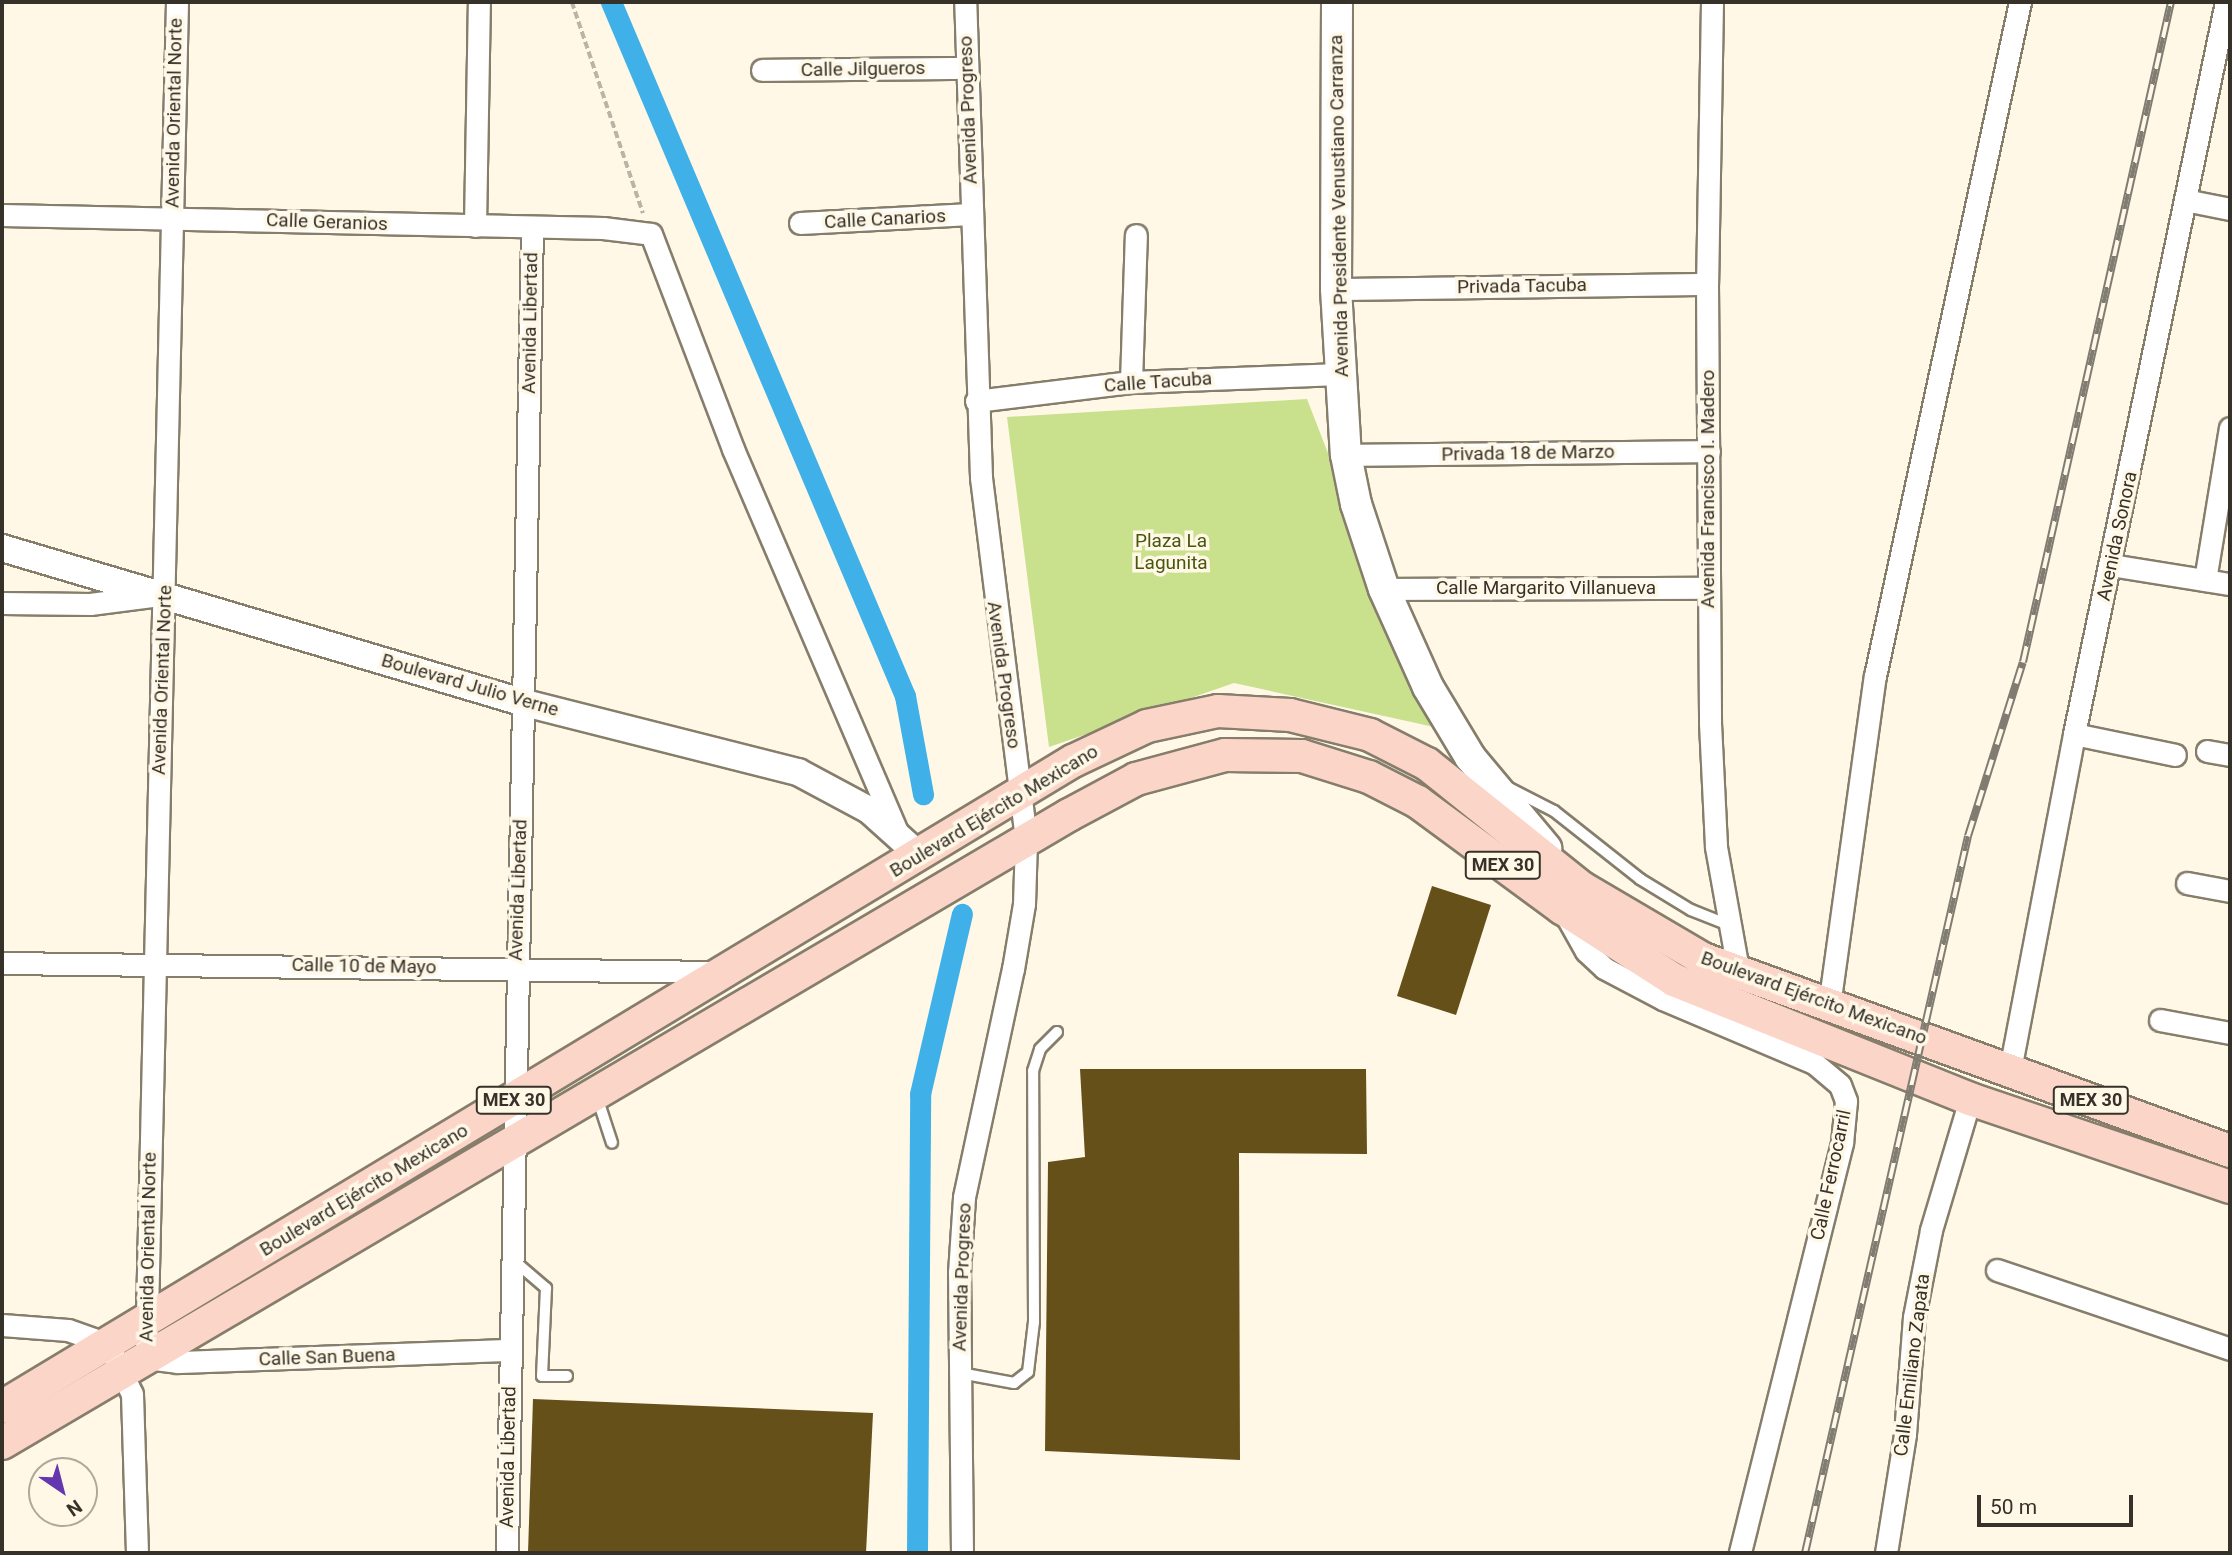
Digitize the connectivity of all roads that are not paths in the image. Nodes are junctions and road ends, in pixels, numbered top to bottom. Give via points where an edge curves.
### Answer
1 (177, 2) edge
2 (479, 2) edge
3 (965, 2) edge
4 (1337, 2) edge
5 (1712, 2) edge
6 (2020, 2) edge
7 (2226, 2) edge
8 (965, 68) junction
9 (762, 71) dead end
10 (2185, 200) junction
11 (2230, 209) edge
12 (971, 214) junction
13 (2, 215) edge
14 (172, 217) junction
15 (800, 223) dead end
16 (475, 226) junction
17 (532, 227) junction
18 (1136, 235) dead end
19 (1707, 284) junction
20 (1336, 289) junction
21 (1340, 374) junction
22 (1132, 382) junction
23 (976, 401) junction
24 (2230, 428) edge
25 (1709, 451) junction
26 (1346, 455) junction
27 (2, 548) edge
28 (2111, 565) junction
29 (2205, 580) junction
30 (2230, 584) edge
31 (1708, 588) junction
32 (1384, 589) junction
33 (164, 594) junction
34 (2, 603) edge
35 (525, 703) junction
36 (2074, 734) junction
37 (2207, 751) dead end
38 (2175, 755) dead end
39 (2230, 755) edge
40 (1484, 775) junction
41 (1009, 798) junction
42 (897, 832) junction
43 (1019, 843) junction
44 (925, 851) junction
45 (2187, 883) dead end
46 (2230, 891) edge
47 (1572, 898) junction
48 (1731, 926) junction
49 (154, 962) junction
50 (2, 963) edge
51 (516, 969) junction
52 (726, 972) junction
53 (1739, 975) junction
54 (1829, 1006) junction
55 (2160, 1020) dead end
56 (1057, 1032) dead end
57 (2230, 1033) edge
58 (2010, 1070) junction
59 (595, 1091) junction
60 (1970, 1099) junction
61 (513, 1101) junction
62 (512, 1141) junction
63 (612, 1143) dead end
64 (2230, 1151) edge
65 (2230, 1187) edge
66 (510, 1258) junction
67 (1997, 1270) dead end
68 (146, 1320) junction
69 (2, 1325) edge
70 (108, 1344) junction
71 (2230, 1349) edge
72 (509, 1350) junction
73 (135, 1365) junction
74 (960, 1373) junction
75 (567, 1376) dead end
76 (2, 1407) edge
77 (2, 1443) edge
78 (137, 1553) edge
79 (507, 1553) edge
80 (962, 1553) edge
81 (1740, 1553) edge
82 (1886, 1553) edge

1 - 14 street, Avenida Oriental Norte
2 - 16 street
3 - 8 street, Avenida Progreso
4 - 20 main road, Avenida Presidente Venustiano Carranza
5 - 19 street, Avenida Francisco I. Madero
6 - 54 street via 1875,677
7 - 10 street, Avenida Sonora
8 - 9 street, Calle Jilgueros
8 - 12 street, Avenida Progreso
10 - 11 street
10 - 28 street, Avenida Sonora
12 - 15 street, Calle Canarios
12 - 23 street, Avenida Progreso
13 - 14 street, Calle Geranios
14 - 16 street, Calle Geranios
14 - 33 street, Avenida Oriental Norte
16 - 17 street, Calle Geranios
17 - 35 street, Avenida Libertad
17 - 42 street, Calle Geranios via 651,234 733,449
18 - 22 street
19 - 20 street, Privada Tacuba
19 - 25 street, Avenida Francisco I. Madero
20 - 21 main road, Avenida Presidente Venustiano Carranza
21 - 22 street, Calle Tacuba
21 - 26 main road, Avenida Presidente Venustiano Carranza
22 - 23 street, Calle Tacuba
23 - 41 street, Avenida Progreso
24 - 29 street
25 - 26 street, Privada 18 de Marzo
25 - 31 street, Avenida Francisco I. Madero
26 - 32 main road, Avenida Presidente Venustiano Carranza
27 - 33 street, Boulevard Julio Verne
28 - 29 street
28 - 36 street, Avenida Sonora
29 - 30 street
31 - 32 street, Calle Margarito Villanueva
31 - 48 street, Avenida Francisco I. Madero via 1716,847
32 - 40 main road, Avenida Presidente Venustiano Carranza via 1427,687
33 - 34 street via 90,604
33 - 35 street, Boulevard Julio Verne
33 - 49 street, Avenida Oriental Norte
35 - 42 street, Boulevard Julio Verne via 798,772 842,793
35 - 51 street, Avenida Libertad
36 - 38 street
36 - 58 street, Avenida Sonora
37 - 39 street
40 - 47 main road, Avenida Presidente Venustiano Carranza
40 - 48 lane via 1554,811 1602,853 1660,891
41 - 43 street, Avenida Progreso
41 - 44 main road, Boulevard Ejército Mexicano / MEX 30
41 - 47 main road, Boulevard Ejército Mexicano / MEX 30 via 1147,726 1218,711 1290,715 1359,732 1402,749
42 - 44 street, Boulevard Julio Verne
43 - 47 main road, Boulevard Ejército Mexicano / MEX 30 via 1136,779 1178,765 1225,755 1301,756 1369,777 1418,802
43 - 59 main road, Boulevard Ejército Mexicano / MEX 30
43 - 74 street, Avenida Progreso via 1024,904 964,1197
44 - 52 main road, Boulevard Ejército Mexicano / MEX 30
45 - 46 street
47 - 53 main road, Boulevard Ejército Mexicano / MEX 30
47 - 60 main road, Boulevard Ejército Mexicano / MEX 30 via 1674,980
47 - 81 street, Calle Ferrocarril via 1586,951 1604,968 1663,999 1814,1063 1835,1079 1846,1101 1842,1143
48 - 53 street, Avenida Francisco I. Madero
49 - 50 street, Calle 10 de Mayo
49 - 51 street, Calle 10 de Mayo
49 - 68 street, Avenida Oriental Norte
51 - 52 street, Calle 10 de Mayo
51 - 61 street, Avenida Libertad
52 - 61 main road, Boulevard Ejército Mexicano / MEX 30
53 - 54 main road, Boulevard Ejército Mexicano / MEX 30
54 - 58 main road, Boulevard Ejército Mexicano / MEX 30
55 - 57 street
56 - 74 lane via 1040,1049 1033,1071 1034,1322 1028,1373 1014,1383
58 - 64 main road, Boulevard Ejército Mexicano / MEX 30
59 - 62 main road, Boulevard Ejército Mexicano / MEX 30
59 - 63 lane
60 - 65 main road, Boulevard Ejército Mexicano / MEX 30
60 - 82 street, Calle Emiliano Zapata via 1931,1230 1914,1317 1905,1434
61 - 62 street, Avenida Libertad
61 - 68 main road, Boulevard Ejército Mexicano / MEX 30
62 - 66 street, Avenida Libertad
62 - 73 main road, Boulevard Ejército Mexicano / MEX 30
66 - 72 street, Avenida Libertad
66 - 75 lane via 546,1288 542,1376
67 - 71 street
68 - 70 main road, Boulevard Ejército Mexicano / MEX 30
68 - 73 street, Avenida Oriental Norte
69 - 70 street via 68,1330
70 - 73 street
70 - 76 main road, Boulevard Ejército Mexicano / MEX 30
72 - 73 street, Calle San Buena
72 - 79 street, Avenida Libertad
73 - 77 main road, Boulevard Ejército Mexicano / MEX 30
73 - 78 street, Avenida Oriental Norte
74 - 80 street, Avenida Progreso

